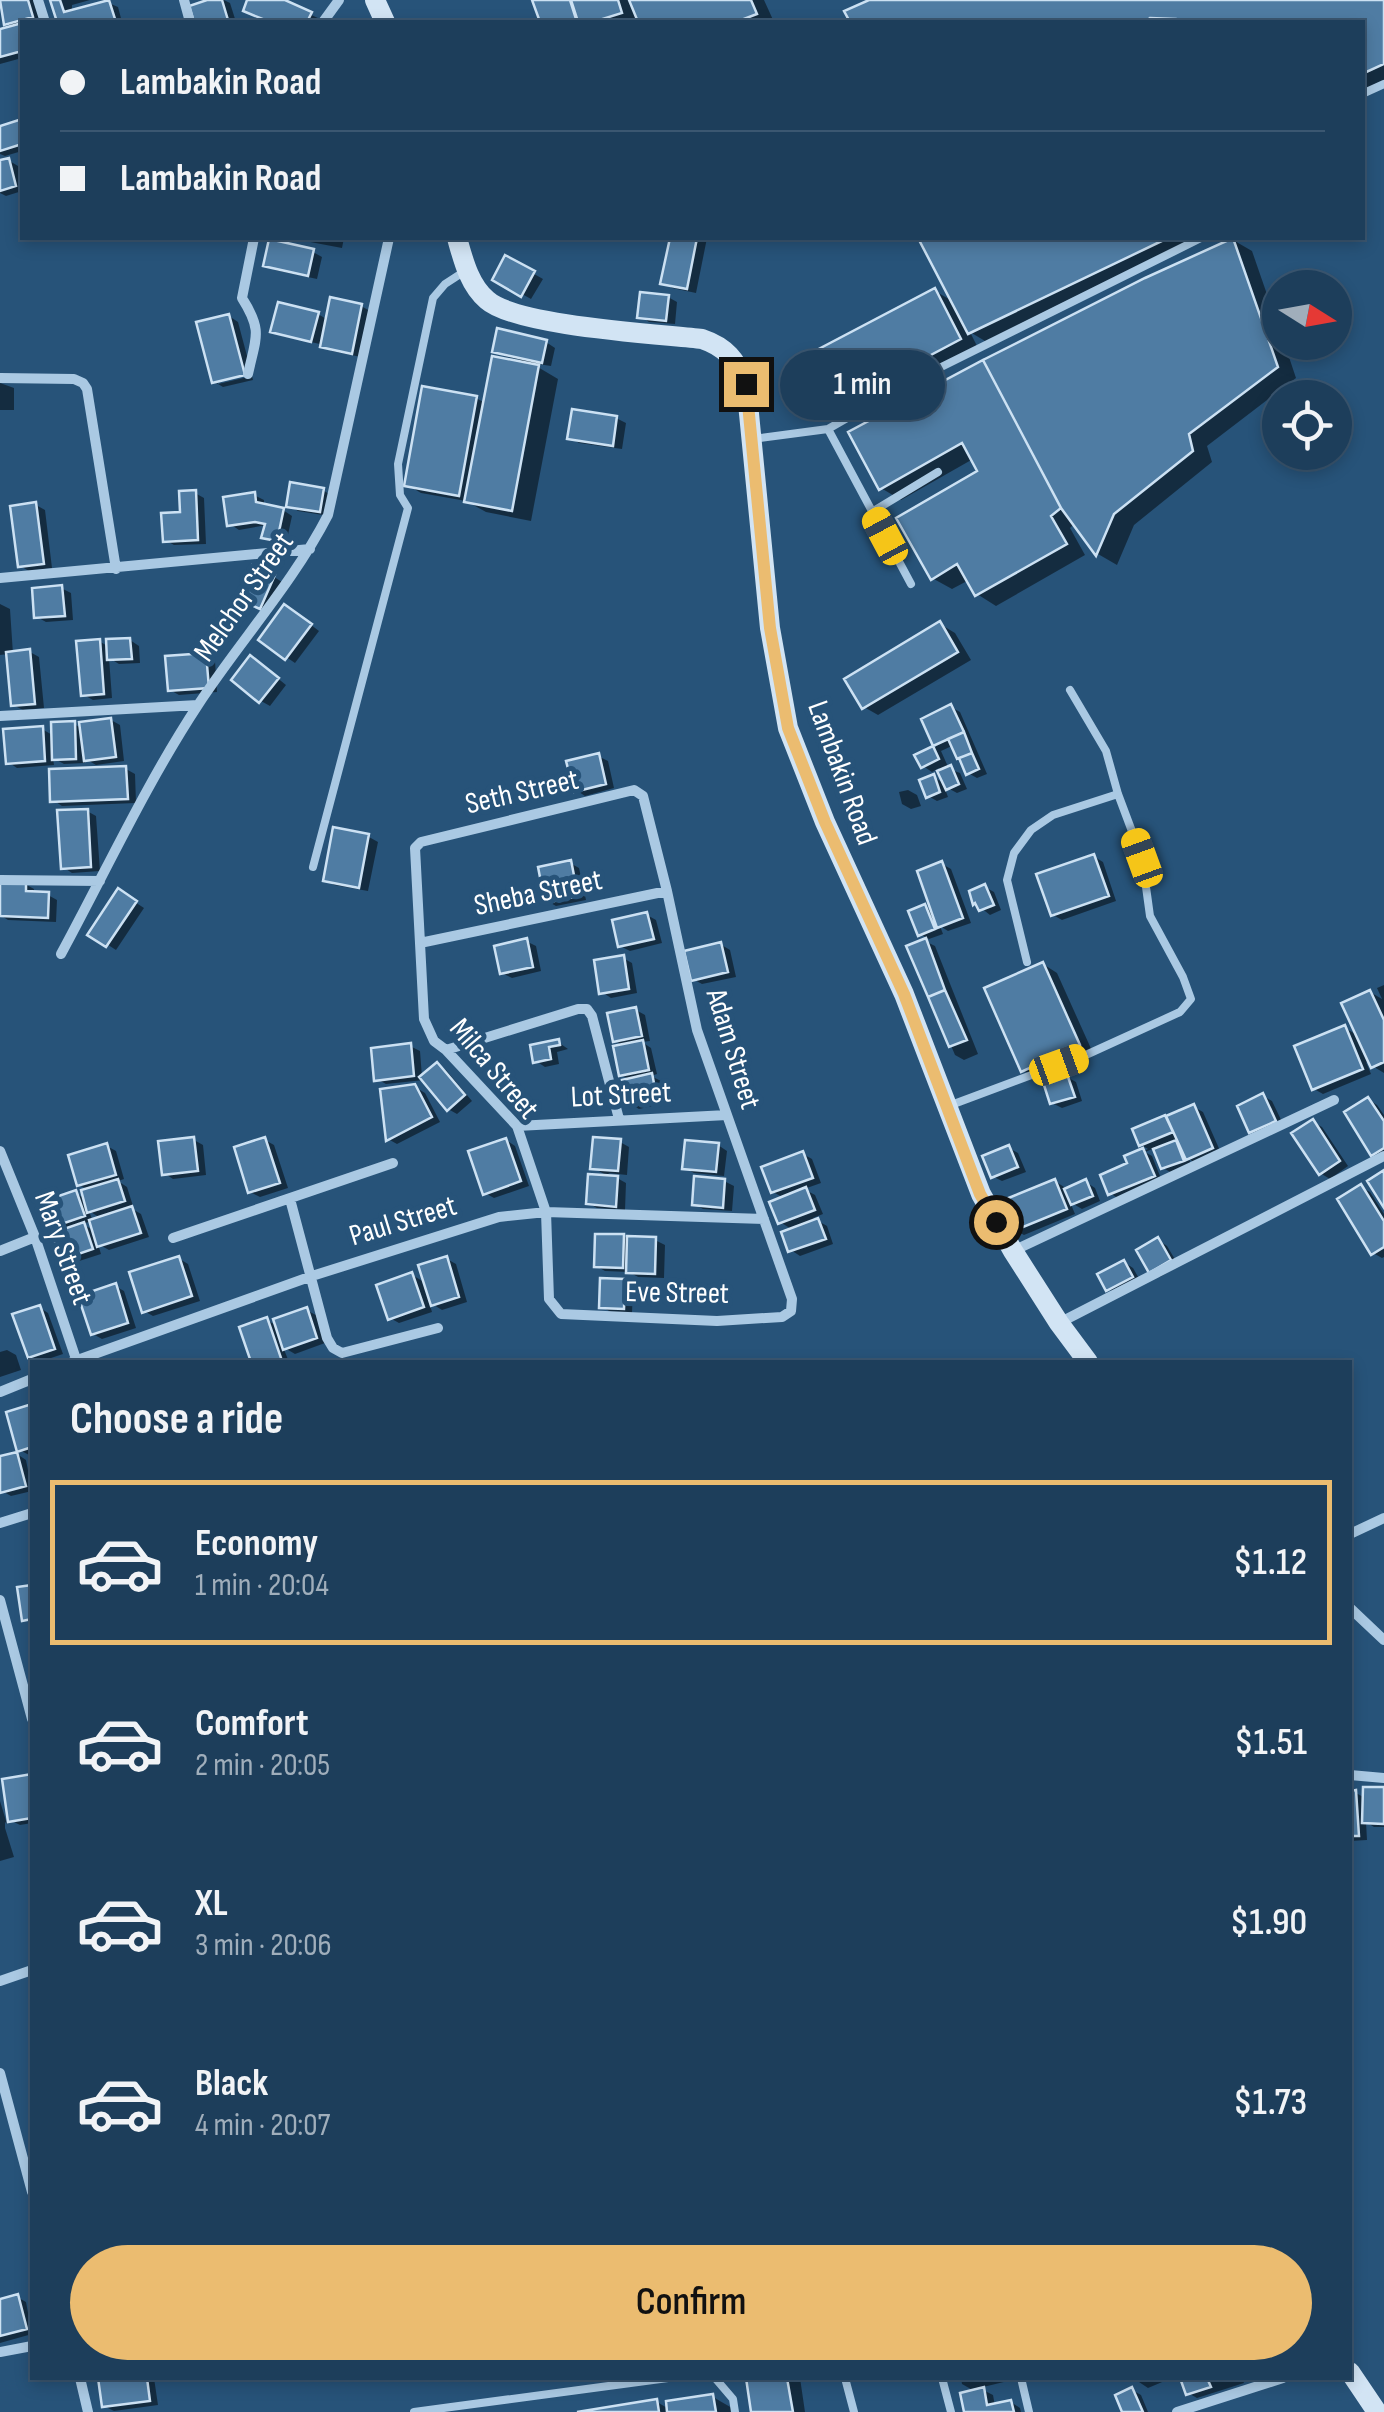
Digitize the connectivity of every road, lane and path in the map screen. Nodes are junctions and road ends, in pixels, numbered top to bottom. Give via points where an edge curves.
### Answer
1 (254, 240) edge
2 (388, 240) edge
3 (458, 240) edge
4 (1197, 240) edge
5 (466, 270) junction
6 (248, 374) dead end
7 (0, 378) edge
8 (828, 429) junction
9 (751, 439) junction
10 (938, 472) dead end
11 (872, 512) junction
12 (310, 550) junction
13 (116, 569) junction
14 (0, 578) edge
15 (911, 584) dead end
16 (1070, 690) dead end
17 (198, 705) junction
18 (0, 716) edge
19 (1118, 794) junction
20 (642, 796) joint
21 (415, 848) joint
22 (313, 868) dead end
23 (0, 880) edge
24 (100, 881) junction
25 (666, 891) junction
26 (420, 943) junction
27 (61, 954) dead end
28 (1027, 962) dead end
29 (446, 1050) junction
30 (1334, 1100) dead end
31 (947, 1106) junction
32 (727, 1115) junction
33 (619, 1120) junction
34 (516, 1126) junction
35 (0, 1151) edge
36 (1384, 1156) edge
37 (392, 1164) dead end
38 (290, 1199) junction
39 (546, 1212) junction
40 (764, 1219) junction
41 (34, 1237) junction
42 (173, 1238) dead end
43 (0, 1251) edge
44 (1012, 1251) junction
45 (312, 1276) junction
46 (791, 1311) joint
47 (561, 1314) joint
48 (1059, 1323) junction
49 (438, 1328) dead end
50 (74, 1360) edge
51 (81, 1360) edge
52 (1087, 1360) edge
53 (30, 1380) edge
54 (0, 1392) edge
55 (30, 1514) edge
56 (1384, 1518) edge
57 (0, 1523) edge
58 (1352, 1533) edge
59 (0, 1600) edge
60 (1352, 1610) edge
61 (1384, 1640) edge
62 (30, 1712) edge
63 (1352, 1775) edge
64 (1384, 1778) edge
65 (30, 1971) edge
66 (0, 1981) edge
67 (0, 2072) edge
68 (30, 2184) edge
69 (30, 2346) edge
70 (0, 2352) edge
71 (1352, 2375) edge
72 (80, 2380) edge
73 (653, 2380) edge
74 (717, 2380) edge
75 (846, 2380) edge
76 (943, 2380) edge
77 (1021, 2380) edge
78 (1277, 2380) edge
79 (88, 2412) edge
80 (414, 2412) edge
81 (736, 2412) edge
82 (854, 2412) edge
83 (951, 2412) edge
84 (1029, 2412) edge
85 (1177, 2412) edge
86 (1377, 2412) edge

1 - 6 street via 242,298 257,336
2 - 12 street, Melchor Street via 328,515
3 - 5 main road, Lambakin Road
4 - 8 lane via 900,386
5 - 9 main road, Lambakin Road via 487,300 529,318 716,344 730,354 746,384
5 - 22 lane via 433,298 398,464 408,508
7 - 13 street via 74,379 87,389
8 - 9 lane
8 - 11 lane
9 - 31 main road, Lambakin Road via 770,628 788,728
10 - 11 lane
11 - 15 lane
12 - 13 street
12 - 17 street, Melchor Street
13 - 14 street
16 - 19 lane via 1106,751
17 - 18 street
17 - 24 street, Melchor Street
19 - 28 lane via 1053,815 1030,830 1014,853 1007,880
19 - 31 lane via 1142,858 1150,916 1190,999 1180,1012 1088,1054
20 - 21 street, Seth Street via 634,790
20 - 25 street, Adam Street
21 - 26 street, Milca Street
23 - 24 street
24 - 27 street, Melchor Street
25 - 26 street, Sheba Street
25 - 32 street, Adam Street via 696,1030
26 - 29 street, Milca Street via 424,1019
29 - 33 street via 587,1010
29 - 34 street, Milca Street
30 - 44 street
31 - 44 main road, Lambakin Road via 980,1194
32 - 33 street, Lot Street
32 - 40 street, Adam Street
33 - 34 street, Lot Street
34 - 39 street, Milca Street
35 - 41 street, Mary Street
36 - 48 street
37 - 38 street
38 - 42 street
38 - 45 street
39 - 40 street, Paul Street
39 - 45 street, Paul Street via 499,1217
39 - 47 street, Milca Street via 549,1299
40 - 46 street, Adam Street
41 - 43 street
41 - 50 street, Mary Street
44 - 48 main road, Lambakin Road
45 - 49 street via 327,1338 342,1353
45 - 51 street, Paul Street
46 - 47 street, Eve Street via 717,1322
48 - 52 main road, Lambakin Road
53 - 54 street
55 - 57 street
56 - 58 street
59 - 62 street
60 - 61 street
63 - 64 street
65 - 66 street
67 - 68 street
69 - 70 street
71 - 86 main road
72 - 79 street
73 - 80 lane
74 - 81 lane
75 - 82 lane
76 - 83 lane
77 - 84 lane
78 - 85 street

